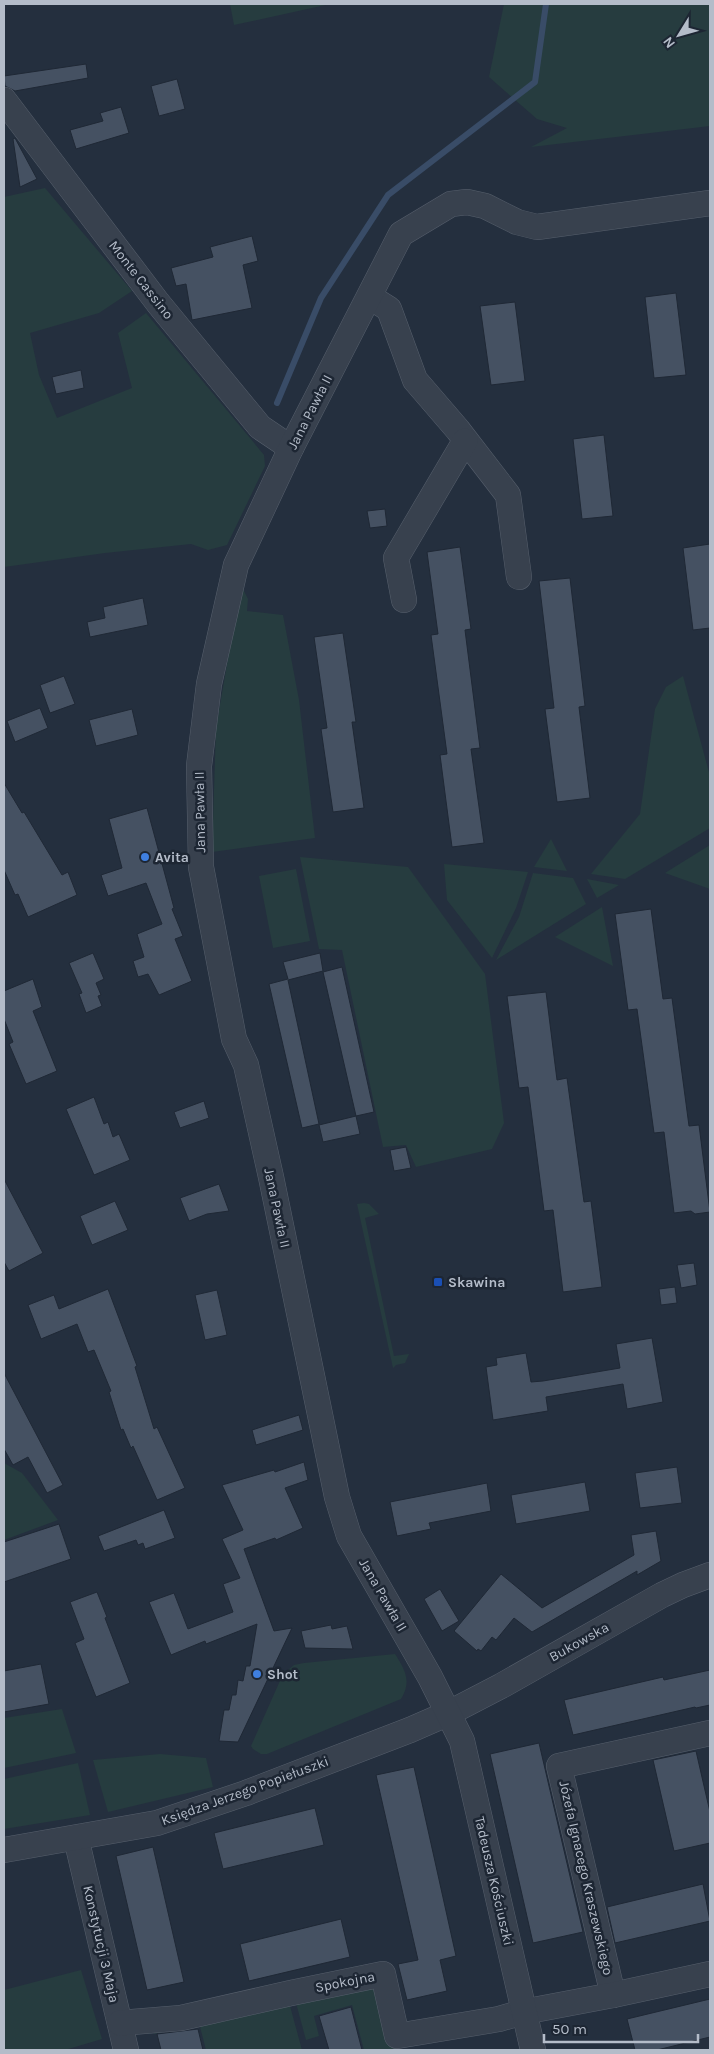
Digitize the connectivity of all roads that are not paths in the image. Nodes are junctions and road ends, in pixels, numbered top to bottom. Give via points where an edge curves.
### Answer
1 (4, 100) edge
2 (710, 204) edge
3 (370, 297) junction
4 (466, 441) junction
5 (291, 448) junction
6 (519, 576) dead end
7 (404, 600) dead end
8 (710, 1575) edge
9 (449, 1713) junction
10 (710, 1733) edge
11 (76, 1838) junction
12 (4, 1850) edge
13 (710, 1974) edge
14 (613, 1995) junction
15 (523, 2012) junction
16 (120, 2024) junction
17 (126, 2050) edge
18 (533, 2050) edge

1 - 5 street, Monte Cassino via 158,302 260,427
2 - 3 street, Jana Pawła II via 537,227 517,222 485,206 467,202 451,204 401,234
3 - 4 street via 389,309 415,380
3 - 5 street, Jana Pawła II
4 - 6 street via 508,495
4 - 7 street via 396,558
5 - 9 street, Jana Pawła II via 236,565 209,684 199,766 201,868 234,1038 246,1065 337,1497 349,1536
8 - 9 street, Bukowska via 662,1596
9 - 11 street, Księdza Jerzego Popiełuszki via 246,1793 165,1820
9 - 15 street, Tadeusza Kościuszki via 462,1741
10 - 14 street, Józefa Ignacego Kraszewskiego via 559,1766
11 - 12 street, Księdza Jerzego Popiełuszki
11 - 16 street, Konstytucji 3 Maja
13 - 14 street
14 - 15 street
15 - 16 street, Spokojna via 397,2036 383,1974 181,2018
15 - 18 street, Tadeusza Kościuszki
16 - 17 street, Konstytucji 3 Maja

